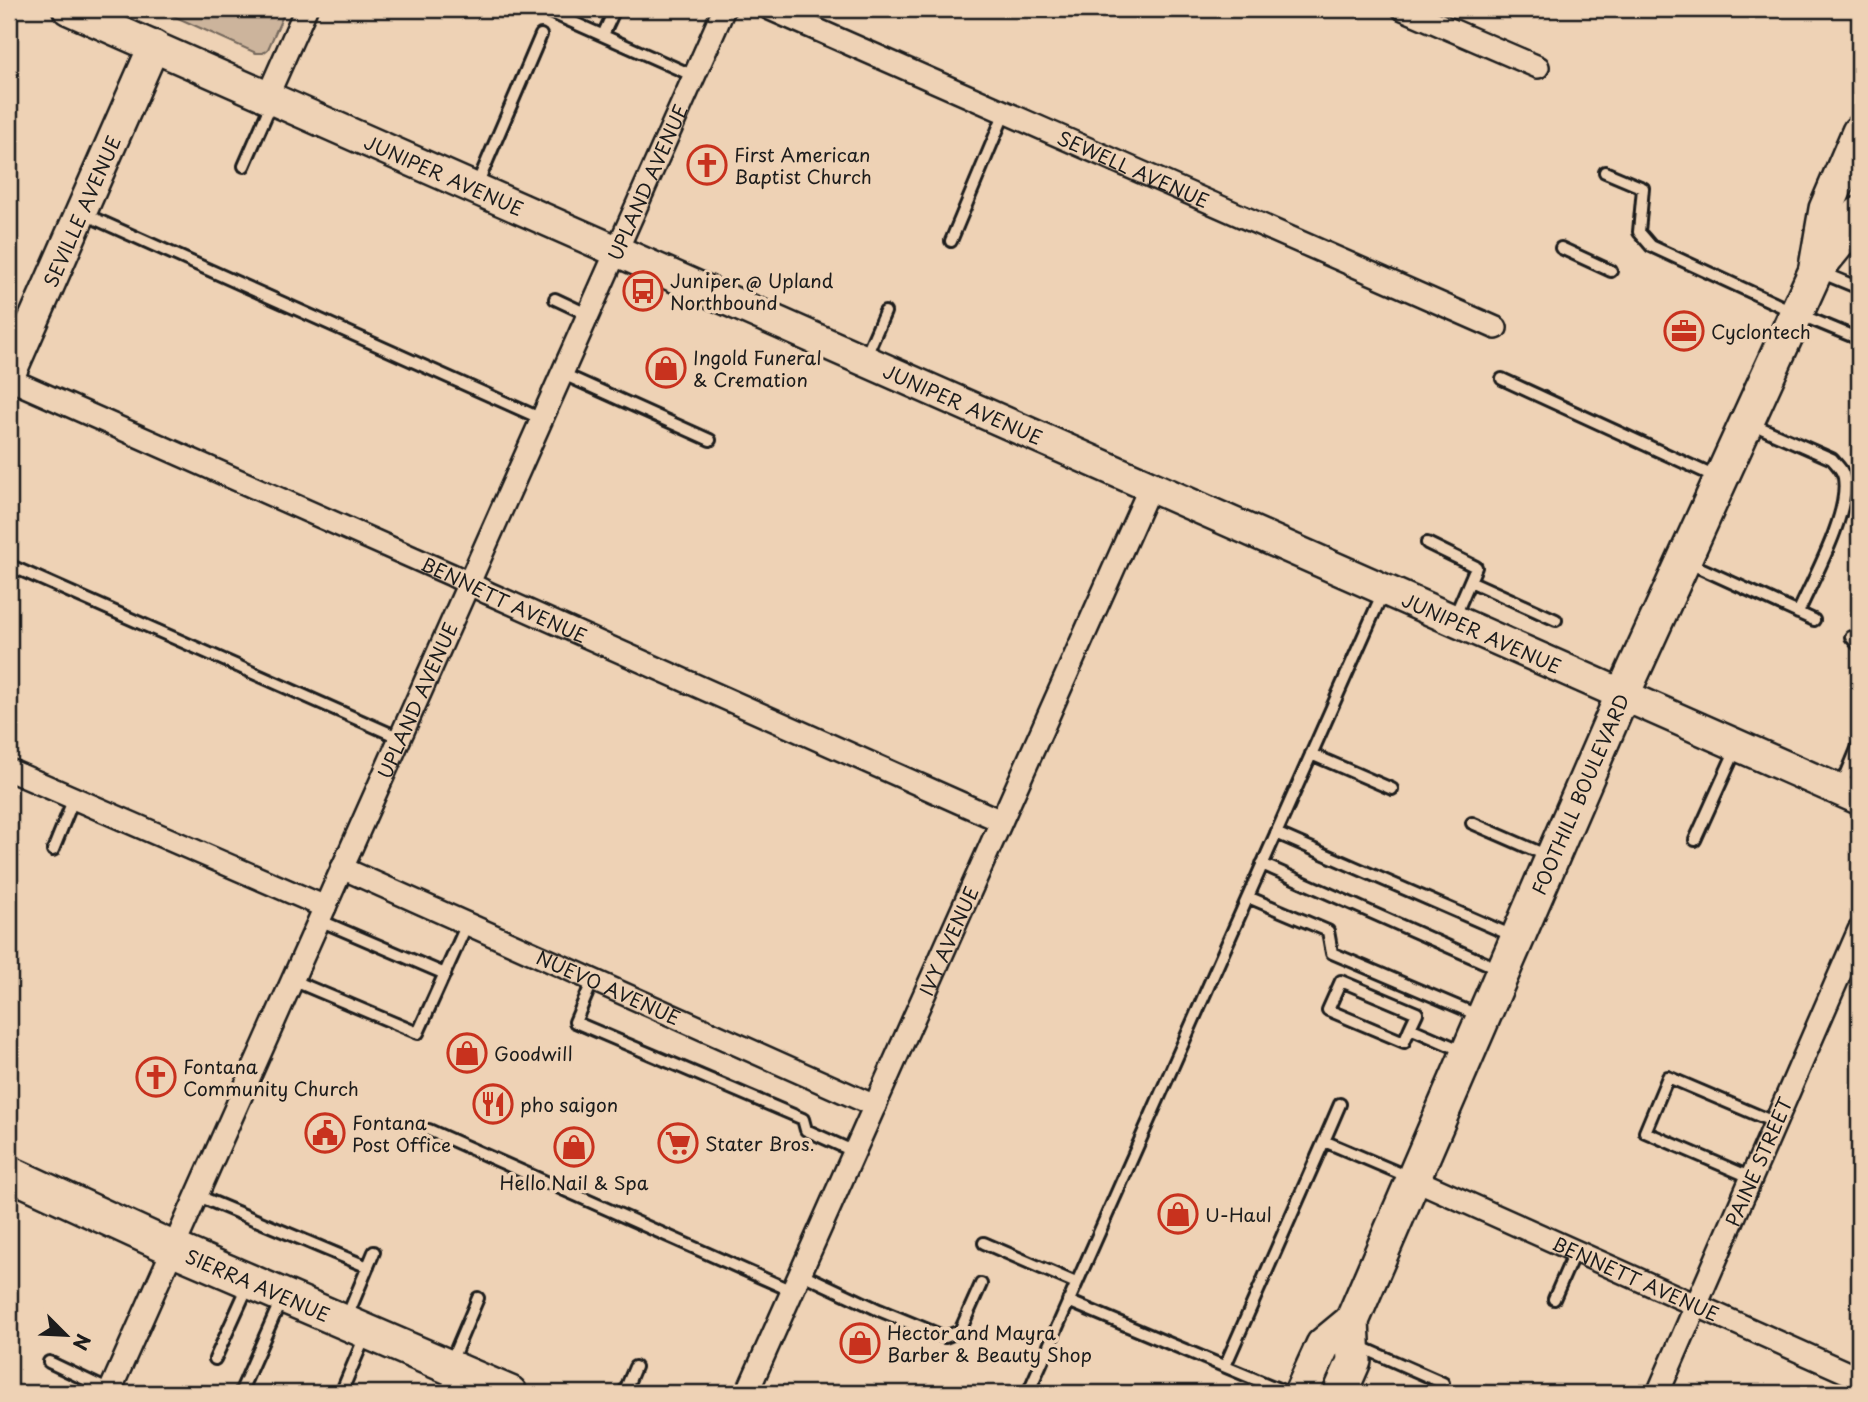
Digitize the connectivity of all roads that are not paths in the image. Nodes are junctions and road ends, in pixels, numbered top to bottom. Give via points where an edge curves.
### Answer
1 (68, 9) edge
2 (306, 9) edge
3 (542, 9) edge
4 (615, 9) edge
5 (724, 9) edge
6 (770, 9) edge
7 (1403, 9) edge
8 (541, 35) dead end
9 (603, 35) junction
10 (153, 46) junction
11 (1538, 67) dead end
12 (694, 76) junction
13 (271, 99) junction
14 (1005, 112) junction
15 (1859, 132) edge
16 (244, 166) dead end
17 (1605, 172) dead end
18 (475, 189) junction
19 (80, 212) junction
20 (1859, 214) edge
21 (951, 241) dead end
22 (1561, 248) dead end
23 (617, 252) junction
24 (1816, 270) junction
25 (1611, 271) dead end
26 (1859, 288) edge
27 (555, 299) dead end
28 (885, 312) dead end
29 (1796, 313) junction
30 (589, 314) junction
31 (1496, 328) dead end
32 (1859, 339) edge
33 (864, 361) junction
34 (563, 373) junction
35 (9, 378) edge
36 (1502, 379) dead end
37 (542, 419) junction
38 (1747, 422) junction
39 (710, 440) dead end
40 (1721, 479) junction
41 (1150, 487) junction
42 (1427, 543) dead end
43 (1684, 561) junction
44 (9, 565) edge
45 (1470, 580) junction
46 (470, 583) junction
47 (1384, 590) junction
48 (1798, 613) junction
49 (1556, 620) dead end
50 (1814, 620) dead end
51 (1453, 621) junction
52 (1622, 696) junction
53 (400, 738) junction
54 (1859, 744) edge
55 (1738, 746) junction
56 (1311, 754) junction
57 (9, 769) edge
58 (1392, 789) dead end
59 (1849, 795) edge
60 (74, 799) junction
61 (1001, 821) junction
62 (1472, 823) dead end
63 (1276, 833) junction
64 (1695, 840) dead end
65 (53, 850) dead end
66 (1554, 859) junction
67 (1262, 864) junction
68 (342, 868) junction
69 (1248, 897) junction
70 (322, 914) junction
71 (467, 924) junction
72 (1859, 930) edge
73 (1519, 939) junction
74 (1504, 972) junction
75 (445, 974) junction
76 (292, 980) junction
77 (593, 980) junction
78 (1484, 1018) junction
79 (1410, 1028) junction
80 (1469, 1054) junction
81 (1340, 1104) dead end
82 (875, 1106) junction
83 (1776, 1123) junction
84 (429, 1130) dead end
85 (1324, 1141) junction
86 (855, 1152) junction
87 (9, 1173) edge
88 (1752, 1178) junction
89 (1414, 1179) junction
90 (196, 1195) junction
91 (984, 1243) dead end
92 (172, 1248) junction
93 (1575, 1251) junction
94 (374, 1252) dead end
95 (368, 1267) junction
96 (250, 1281) junction
97 (796, 1282) junction
98 (1076, 1283) junction
99 (981, 1284) dead end
100 (282, 1295) junction
101 (478, 1298) dead end
102 (1553, 1299) dead end
103 (1068, 1301) junction
104 (1696, 1305) junction
105 (356, 1327) junction
106 (1353, 1332) junction
107 (215, 1359) dead end
108 (49, 1362) dead end
109 (1225, 1366) junction
110 (635, 1367) dead end
111 (450, 1376) edge
112 (1859, 1378) edge
113 (1443, 1382) dead end
114 (110, 1392) edge
115 (1030, 1392) edge
116 (240, 1393) edge
117 (341, 1393) edge
118 (510, 1393) edge
119 (624, 1393) edge
120 (747, 1393) edge
121 (1288, 1393) edge
122 (1301, 1393) edge
123 (1340, 1393) edge
124 (1658, 1393) edge

1 - 10 street, JUNIPER AVENUE
2 - 13 street
3 - 9 lane
4 - 9 lane
5 - 12 street, UPLAND AVENUE
6 - 14 street, SEWELL AVENUE
7 - 11 street
8 - 18 lane
9 - 12 lane
10 - 13 street, JUNIPER AVENUE
10 - 19 street, SEVILLE AVENUE
12 - 23 street, UPLAND AVENUE
13 - 16 lane
13 - 18 street, JUNIPER AVENUE
14 - 21 lane
14 - 31 street, SEWELL AVENUE
15 - 24 main road, FOOTHILL BOULEVARD via 1826,209
17 - 29 lane via 1643,188 1639,232 1651,246
18 - 23 street, JUNIPER AVENUE
19 - 35 street, SEVILLE AVENUE
19 - 37 lane
20 - 24 main road, FOOTHILL BOULEVARD
22 - 25 lane
23 - 30 street, UPLAND AVENUE
23 - 33 street, JUNIPER AVENUE
24 - 26 lane
24 - 29 main road, FOOTHILL BOULEVARD
27 - 30 lane
28 - 33 lane
29 - 32 lane
29 - 38 main road, FOOTHILL BOULEVARD
30 - 34 street, UPLAND AVENUE
33 - 41 street, JUNIPER AVENUE
34 - 37 street, UPLAND AVENUE
34 - 39 lane
35 - 46 street, BENNETT AVENUE
36 - 40 lane
37 - 46 street, UPLAND AVENUE
38 - 40 main road, FOOTHILL BOULEVARD
38 - 48 lane via 1832,459 1844,478 1838,523
40 - 43 main road, FOOTHILL BOULEVARD
41 - 47 street, JUNIPER AVENUE
41 - 61 street, IVY AVENUE
42 - 45 lane via 1476,567
43 - 48 lane
43 - 52 main road, FOOTHILL BOULEVARD
44 - 53 lane
45 - 49 lane
45 - 51 lane
46 - 53 street, UPLAND AVENUE
46 - 61 street, BENNETT AVENUE
47 - 51 street, JUNIPER AVENUE
47 - 56 lane
48 - 50 lane
51 - 52 street, JUNIPER AVENUE
52 - 55 street, JUNIPER AVENUE
52 - 66 main road, FOOTHILL BOULEVARD
53 - 68 street, UPLAND AVENUE
54 - 59 lane
55 - 59 street, JUNIPER AVENUE
55 - 64 lane
56 - 58 lane
56 - 63 lane
57 - 60 street
60 - 65 lane
60 - 70 street
61 - 82 street, IVY AVENUE
62 - 66 lane
63 - 67 lane
63 - 73 lane
66 - 73 main road, FOOTHILL BOULEVARD
67 - 69 lane
67 - 74 lane
68 - 70 street, UPLAND AVENUE
68 - 71 street, NUEVO AVENUE
69 - 78 lane via 1328,931 1332,953
69 - 98 lane
70 - 75 lane
70 - 76 street, UPLAND AVENUE
71 - 75 lane
71 - 77 street, NUEVO AVENUE
72 - 83 street, PAINE STREET
73 - 74 main road, FOOTHILL BOULEVARD
74 - 78 main road, FOOTHILL BOULEVARD
75 - 76 lane via 418,1033
76 - 90 street, UPLAND AVENUE
77 - 82 street, NUEVO AVENUE
77 - 86 lane via 575,1022 803,1119 806,1130
78 - 80 main road, FOOTHILL BOULEVARD
79 - 79 lane via 1404,1042 1328,1010 1341,981 1417,1013
79 - 80 lane
80 - 89 main road, FOOTHILL BOULEVARD
81 - 85 lane
82 - 86 street, IVY AVENUE
83 - 88 street, PAINE STREET
83 - 88 lane via 1668,1077 1645,1132
84 - 97 lane
85 - 89 lane
85 - 109 lane
86 - 97 street, IVY AVENUE
87 - 92 main road, SIERRA AVENUE
88 - 104 street, PAINE STREET
89 - 93 street, BENNETT AVENUE
89 - 106 main road, FOOTHILL BOULEVARD
90 - 92 street, UPLAND AVENUE
90 - 95 lane
91 - 98 lane
92 - 96 main road, SIERRA AVENUE
92 - 114 street, UPLAND AVENUE
93 - 102 lane
93 - 104 street, BENNETT AVENUE
94 - 95 lane
95 - 105 lane
96 - 100 main road, SIERRA AVENUE
96 - 107 lane
97 - 99 lane via 945,1337 960,1331
97 - 120 street, IVY AVENUE
98 - 103 lane
100 - 105 main road, SIERRA AVENUE
100 - 116 lane
101 - 111 lane
103 - 109 lane
103 - 115 lane
104 - 112 street, BENNETT AVENUE
104 - 124 street, PAINE STREET
105 - 111 main road, SIERRA AVENUE
105 - 117 lane
106 - 113 lane
106 - 122 main road, FOOTHILL BOULEVARD via 1323,1345
106 - 123 main road, FOOTHILL BOULEVARD via 1354,1361
108 - 114 lane
109 - 121 lane
110 - 119 lane
111 - 118 main road, SIERRA AVENUE

